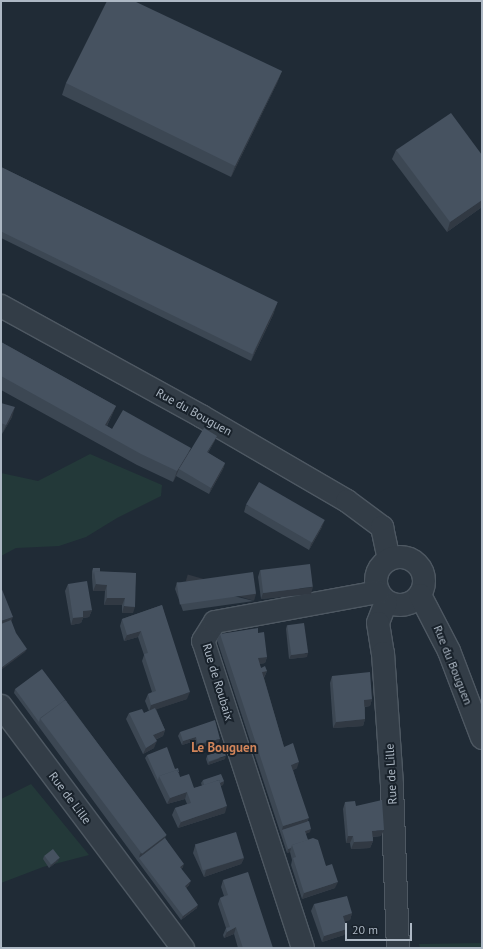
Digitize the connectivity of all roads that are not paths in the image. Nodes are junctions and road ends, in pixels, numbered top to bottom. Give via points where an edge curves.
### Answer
1 (1, 306) edge
2 (389, 559) junction
3 (420, 595) junction
4 (382, 597) junction
5 (1, 706) edge
6 (482, 738) edge
7 (183, 948) edge
8 (303, 948) edge
9 (398, 948) edge

1 - 2 street, Rue du Bouguen via 284,463 347,501 382,527
2 - 3 street via 407,558 418,564 424,580
2 - 4 street via 378,570 375,582
3 - 4 street via 411,603 400,606
3 - 6 street, Rue du Bouguen via 448,651
4 - 8 street, Rue de Roubaix via 215,622 203,641
4 - 9 street, Rue de Lille via 378,623 383,653 392,786
5 - 7 street, Rue de Lille

